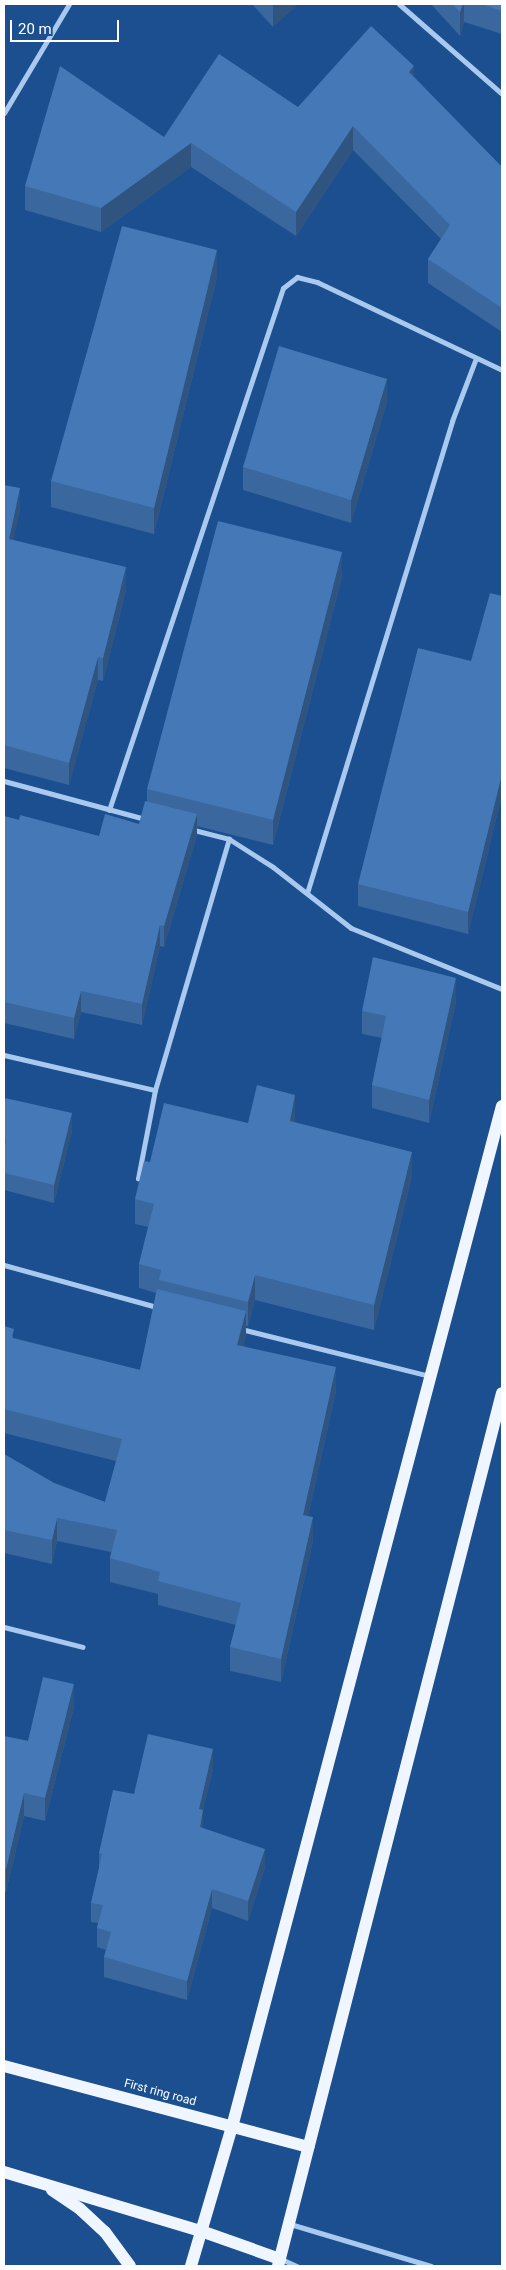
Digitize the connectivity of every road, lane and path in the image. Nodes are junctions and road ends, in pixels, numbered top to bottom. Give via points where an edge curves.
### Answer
1 (69, 4) edge
2 (399, 4) edge
3 (502, 94) edge
4 (4, 113) edge
5 (476, 358) junction
6 (502, 370) edge
7 (4, 780) edge
8 (109, 810) junction
9 (155, 821) edge
10 (183, 828) edge
11 (230, 839) junction
12 (307, 893) junction
13 (502, 989) edge
14 (4, 1055) edge
15 (155, 1090) junction
16 (502, 1106) edge
17 (138, 1178) edge
18 (4, 1265) edge
19 (166, 1310) edge
20 (232, 1326) edge
21 (430, 1376) junction
22 (502, 1393) edge
23 (4, 1626) edge
24 (84, 1647) dead end
25 (4, 2066) edge
26 (232, 2127) junction
27 (308, 2147) junction
28 (4, 2172) edge
29 (22, 2177) junction
30 (289, 2224) junction
31 (202, 2231) junction
32 (279, 2263) edge
33 (130, 2266) edge
34 (191, 2266) edge
35 (297, 2266) edge
36 (431, 2266) edge

1 - 4 street
2 - 3 street
5 - 6 street
5 - 8 street via 317,282 297,277 283,288
5 - 12 street via 452,421
7 - 8 street
8 - 9 street
10 - 11 street
11 - 12 street
11 - 15 street
12 - 13 street via 351,928
14 - 15 street
15 - 17 street
16 - 21 main road
18 - 19 street
20 - 21 street
21 - 26 main road
22 - 27 main road
23 - 24 street
25 - 26 main road, First ring road
26 - 27 main road, First ring road
26 - 31 main road
27 - 30 main road
28 - 29 main road
29 - 31 main road
29 - 33 main road via 52,2190 80,2209 105,2232
30 - 32 main road
30 - 36 street
31 - 32 main road
31 - 34 main road
32 - 35 street

